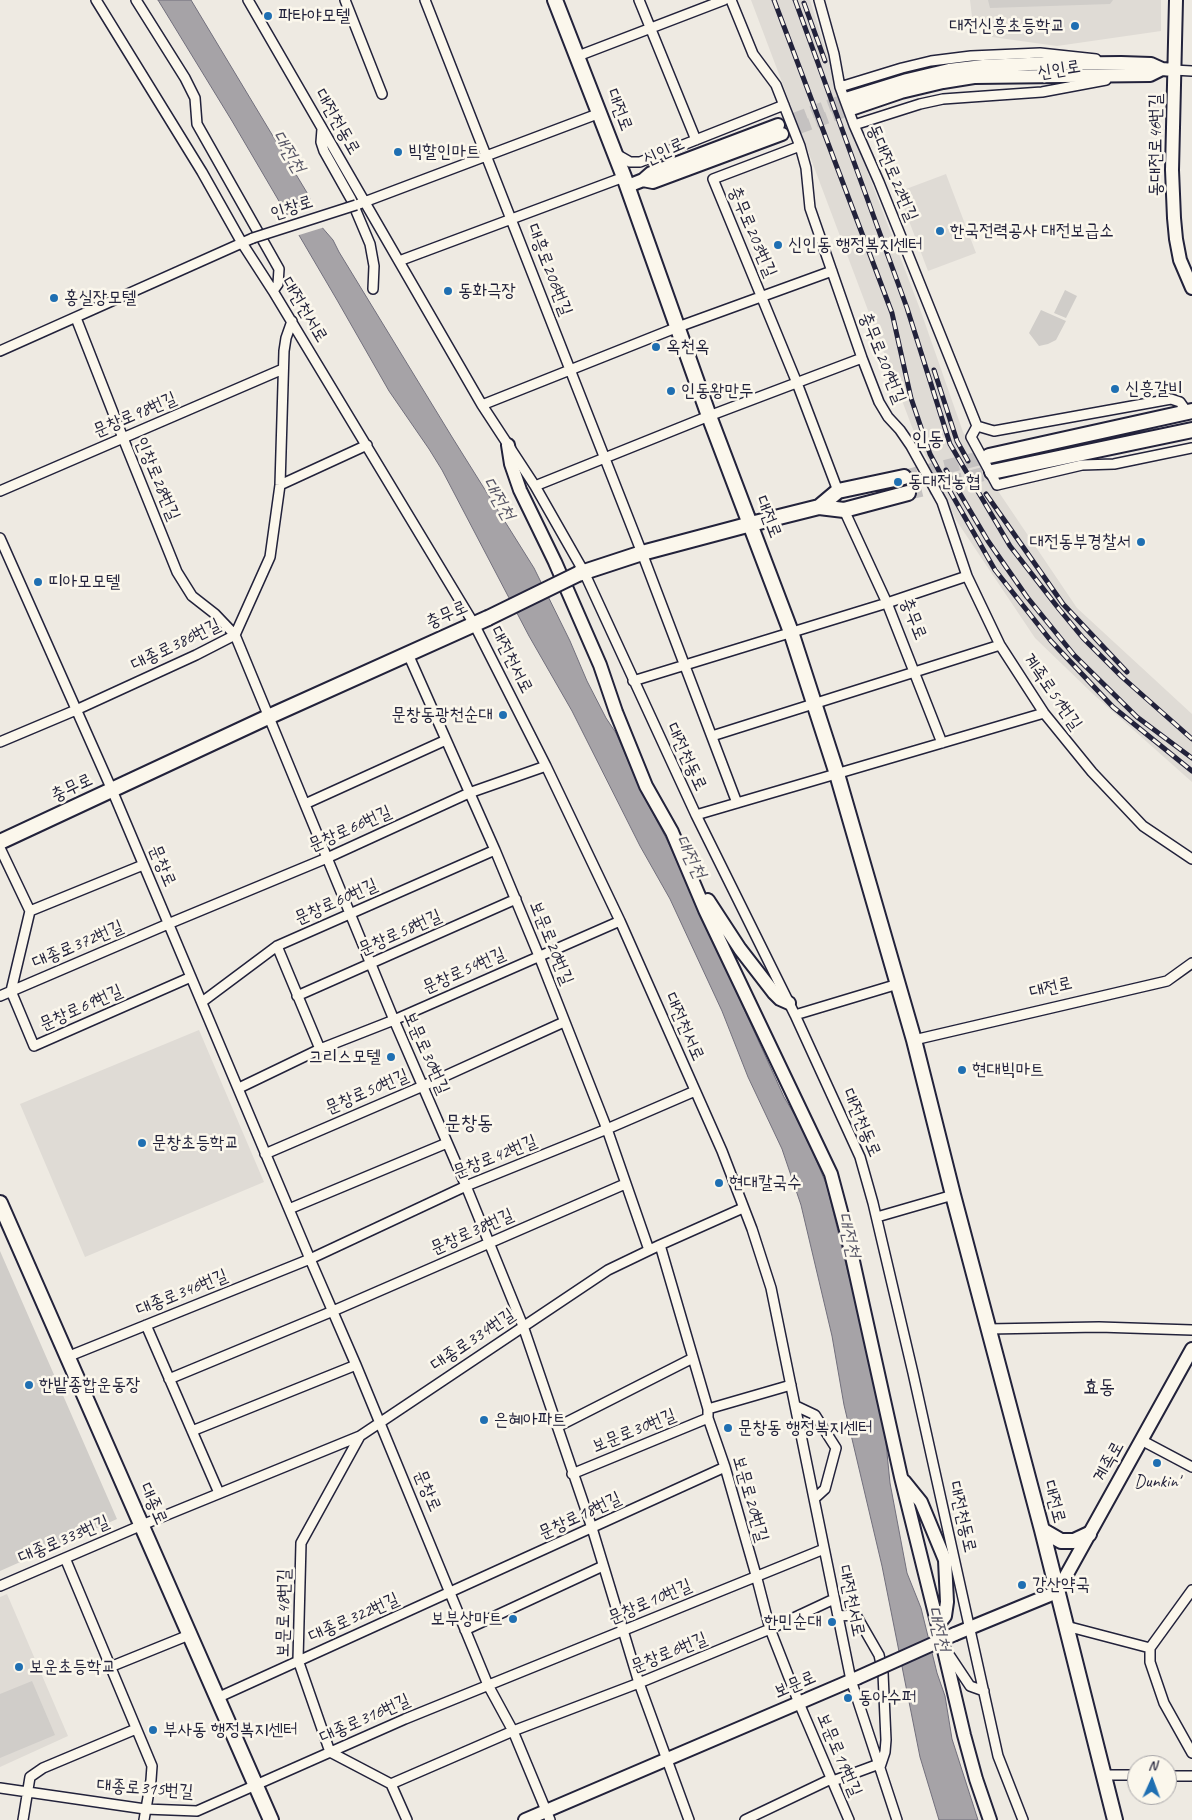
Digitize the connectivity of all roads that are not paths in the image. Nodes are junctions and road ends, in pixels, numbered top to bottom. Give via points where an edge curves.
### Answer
1 (96, 0) edge
2 (136, 0) edge
3 (248, 0) edge
4 (345, 0) edge
5 (425, 0) edge
6 (555, 0) edge
7 (639, 0) edge
8 (724, 0) edge
9 (731, 0) edge
10 (819, 0) edge
11 (1176, 0) edge
12 (650, 28) junction
13 (578, 56) junction
14 (1122, 69) junction
15 (1178, 70) edge
16 (840, 87) junction
17 (382, 94) dead end
18 (851, 103) tunnel mouth
19 (784, 105) junction
20 (600, 113) junction
21 (854, 125) junction
22 (322, 129) junction
23 (780, 129) tunnel mouth
24 (696, 140) junction
25 (800, 146) junction
26 (616, 154) junction
27 (486, 156) junction
28 (626, 181) junction
29 (360, 203) junction
30 (511, 219) junction
31 (242, 242) junction
32 (399, 261) junction
33 (832, 271) junction
34 (1192, 288) edge
35 (373, 289) dead end
36 (273, 291) junction
37 (762, 298) junction
38 (76, 318) junction
39 (292, 321) junction
40 (678, 327) junction
41 (0, 351) edge
42 (862, 358) junction
43 (283, 370) junction
44 (571, 371) junction
45 (797, 383) junction
46 (482, 404) junction
47 (1190, 411) edge
48 (709, 416) junction
49 (977, 426) junction
50 (1192, 430) edge
51 (123, 438) junction
52 (508, 444) junction
53 (367, 445) junction
54 (1192, 448) edge
55 (989, 456) tunnel mouth
56 (605, 458) junction
57 (992, 472) tunnel mouth
58 (904, 477) tunnel mouth
59 (280, 485) junction
60 (535, 486) junction
61 (0, 491) edge
62 (838, 491) junction
63 (908, 493) tunnel mouth
64 (942, 502) joint
65 (820, 507) junction
66 (844, 510) junction
67 (750, 524) junction
68 (0, 538) edge
69 (642, 553) junction
70 (581, 573) junction
71 (967, 576) junction
72 (887, 603) junction
73 (474, 624) junction
74 (791, 632) junction
75 (236, 635) junction
76 (1000, 645) junction
77 (408, 654) junction
78 (685, 666) junction
79 (914, 672) junction
80 (633, 681) junction
81 (814, 702) junction
82 (76, 710) junction
83 (1044, 713) junction
84 (268, 717) junction
85 (712, 736) junction
86 (446, 740) junction
87 (0, 742) edge
88 (942, 743) junction
89 (546, 766) junction
90 (837, 774) junction
91 (112, 790) junction
92 (469, 793) junction
93 (737, 803) junction
94 (305, 804) junction
95 (696, 816) junction
96 (0, 842) edge
97 (0, 848) edge
98 (494, 850) junction
99 (327, 858) junction
100 (1192, 859) edge
101 (143, 865) junction
102 (688, 872) junction
103 (516, 899) junction
104 (30, 911) junction
105 (350, 914) junction
106 (620, 921) junction
107 (168, 924) junction
108 (277, 946) junction
109 (539, 956) junction
110 (1192, 963) edge
111 (371, 964) junction
112 (191, 977) junction
113 (898, 984) junction
114 (11, 992) junction
115 (0, 996) edge
116 (297, 996) junction
117 (202, 1002) junction
118 (789, 1002) junction
119 (795, 1015) junction
120 (394, 1020) junction
121 (564, 1022) junction
122 (914, 1040) junction
123 (320, 1049) junction
124 (423, 1086) junction
125 (239, 1088) junction
126 (695, 1092) junction
127 (607, 1129) junction
128 (447, 1143) junction
129 (265, 1154) junction
130 (625, 1184) junction
131 (466, 1186) junction
132 (953, 1195) junction
133 (0, 1203) edge
134 (743, 1208) junction
135 (289, 1209) junction
136 (877, 1217) junction
137 (488, 1243) junction
138 (660, 1245) junction
139 (649, 1250) junction
140 (310, 1259) junction
141 (333, 1311) junction
142 (146, 1325) junction
143 (524, 1326) junction
144 (988, 1329) junction
145 (1192, 1330) edge
146 (1192, 1349) edge
147 (67, 1357) junction
148 (693, 1358) junction
149 (356, 1366) junction
150 (169, 1379) junction
151 (791, 1385) junction
152 (796, 1406) junction
153 (708, 1413) junction
154 (380, 1422) junction
155 (559, 1426) junction
156 (192, 1431) junction
157 (360, 1436) junction
158 (1142, 1440) junction
159 (725, 1467) junction
160 (1192, 1467) edge
161 (572, 1474) junction
162 (901, 1478) junction
163 (219, 1493) junction
164 (814, 1499) junction
165 (142, 1525) junction
166 (592, 1528) junction
167 (1042, 1530) junction
168 (1089, 1534) junction
169 (824, 1548) junction
170 (65, 1558) junction
171 (949, 1559) junction
172 (603, 1566) junction
173 (756, 1575) junction
174 (0, 1586) edge
175 (1192, 1590) edge
176 (1057, 1592) junction
177 (450, 1594) junction
178 (834, 1598) junction
179 (838, 1616) junction
180 (938, 1626) junction
181 (1066, 1626) junction
182 (970, 1628) junction
183 (465, 1630) junction
184 (770, 1630) junction
185 (624, 1631) junction
186 (189, 1635) junction
187 (944, 1646) junction
188 (1150, 1648) junction
189 (298, 1660) junction
190 (110, 1667) junction
191 (854, 1679) junction
192 (639, 1683) junction
193 (488, 1685) junction
194 (984, 1692) junction
195 (217, 1698) junction
196 (799, 1703) junction
197 (136, 1729) junction
198 (513, 1731) junction
199 (330, 1752) junction
200 (1192, 1753) edge
201 (668, 1759) junction
202 (879, 1765) junction
203 (1104, 1775) junction
204 (1127, 1775) edge
205 (1177, 1776) edge
206 (1192, 1776) edge
207 (832, 1780) junction
208 (391, 1784) junction
209 (256, 1786) junction
210 (0, 1788) edge
211 (27, 1792) junction
212 (145, 1809) junction
213 (548, 1815) edge
214 (23, 1820) edge
215 (144, 1820) edge
216 (270, 1820) edge
217 (407, 1820) edge
218 (525, 1820) edge
219 (689, 1820) edge
220 (745, 1820) edge
221 (849, 1820) edge
222 (897, 1820) edge
223 (990, 1820) edge
224 (1023, 1820) edge
225 (1115, 1820) edge

1 - 31 street, 대전천서로
2 - 36 street via 185,78 195,98 197,124 279,269 278,284
3 - 22 street, 대전천동로
4 - 17 street
5 - 27 street, 대흥로206번길
6 - 13 main road, 대전로
7 - 12 street
8 - 12 street
9 - 19 street, 충무로209번길 via 753,54 776,85
10 - 16 street, 동대전로22번길
11 - 15 main road, 동대전로46번길
12 - 13 street
12 - 24 street
13 - 20 main road, 대전로
14 - 15 main road, 신인로 via 1150,75
14 - 16 street, 신인로 via 1074,56 1040,53 971,56 931,61
14 - 18 main road, 신인로 via 974,77
14 - 21 street, 신인로 via 1042,92 943,99
15 - 34 main road, 동대전로46번길 via 1172,170 1176,239 1180,260
16 - 21 street, 동대전로22번길
19 - 24 street
19 - 25 street, 충무로209번길
20 - 26 main road, 대전로
20 - 27 street, 인창로
21 - 49 street, 동대전로22번길
22 - 29 street, 대전천동로
22 - 35 street via 324,151 351,199 370,244 374,266
23 - 28 main road, 신인로 via 651,173 644,180
24 - 26 street via 640,162 630,162
25 - 33 street, 충무로209번길 via 810,208
25 - 37 street, 충무로203번길 via 713,179
26 - 28 main road, 대전로
27 - 29 street, 인창로
27 - 30 street, 대흥로206번길
28 - 30 street
28 - 40 main road, 대전로
29 - 31 street, 인창로, bridge
29 - 32 street, 대전천동로
30 - 32 street
30 - 44 street, 대흥로206번길
31 - 36 street, 대전천서로
31 - 38 street, 인창로
32 - 46 street, 대전천동로
33 - 37 street, 충무로203번길
33 - 42 street, 충무로209번길
36 - 39 street, 대전천서로
37 - 40 street
37 - 45 street, 충무로203번길
38 - 41 street, 인창로
38 - 51 street, 인창로28번길
39 - 43 street, 대종로386번길 via 286,338
39 - 53 street, 대전천서로
40 - 44 street
40 - 48 main road, 대전로
42 - 45 street
42 - 64 street, 충무로209번길 via 879,402 911,446
43 - 51 street, 문창로98번길
43 - 59 street, 대종로386번길
44 - 46 street
44 - 56 street, 대흥로206번길
45 - 48 street
45 - 62 street, 충무로203번길
46 - 52 street, 대전천동로
47 - 49 street via 1171,398 994,431
47 - 55 main road
48 - 56 street
48 - 67 main road, 대전로
49 - 54 street via 971,437 997,485 1082,465 1114,464
50 - 57 main road
51 - 61 street, 문창로98번길
51 - 75 street, 인창로28번길 via 178,572 192,596
52 - 60 street, 대전천동로
52 - 102 main road via 520,490 596,656 642,777 672,832
53 - 59 street
53 - 73 street, 대전천서로
56 - 60 street
56 - 69 street, 대흥로206번길
58 - 62 main road, 충무로
59 - 75 street, 대종로386번길 via 270,557
60 - 70 street, 대전천동로
62 - 65 main road, 충무로
63 - 66 main road, 충무로
64 - 71 street, 계족로51번길
65 - 66 main road, 충무로
65 - 67 main road, 충무로
66 - 72 street, 충무로
67 - 69 main road, 충무로
67 - 74 main road, 대전로
68 - 82 street, 문창로
69 - 70 main road, 충무로
69 - 78 street
70 - 73 main road, 충무로, bridge
70 - 80 street, 대전천동로
71 - 72 street
71 - 76 street, 계족로51번길
72 - 74 street
72 - 79 street, 충무로
73 - 77 main road, 충무로
73 - 89 street, 대전천서로
74 - 78 street
74 - 81 main road, 대전로
75 - 82 street, 대종로386번길
75 - 84 street
76 - 79 street
76 - 83 street, 계족로51번길
77 - 84 main road, 충무로
77 - 86 street, 보문로20번길
78 - 80 street
78 - 85 street
79 - 81 street
79 - 88 street, 충무로
80 - 95 street, 대전천동로
81 - 85 street
81 - 90 main road, 대전로
82 - 87 street, 대종로386번길
82 - 91 street, 문창로
83 - 88 street
83 - 100 street, 계족로51번길 via 1092,772 1143,826
84 - 91 main road, 충무로
84 - 94 street, 보문로30번길
85 - 93 street
86 - 92 street, 보문로20번길
86 - 94 street
88 - 90 street
89 - 92 street, 문창로66번길
89 - 106 street, 대전천서로
90 - 93 street
90 - 113 main road, 대전로
91 - 96 main road, 충무로
91 - 101 street, 문창로
92 - 98 street, 보문로20번길
92 - 99 street, 문창로66번길
93 - 95 street
94 - 99 street, 보문로30번길
95 - 118 street, 대전천동로
97 - 104 street
98 - 103 street, 보문로20번길
98 - 105 street, 문창로60번길
99 - 105 street, 보문로30번길
99 - 107 street, 문창로66번길
101 - 104 street
101 - 107 street, 문창로
102 - 118 main road via 774,993
102 - 162 main road via 831,1174
103 - 109 street, 보문로20번길
103 - 111 street, 문창로58번길
104 - 114 street
105 - 108 street, 문창로60번길
105 - 111 street, 보문로30번길
106 - 109 street, 문창로54번길
106 - 126 street, 대전천서로
107 - 112 street, 문창로
107 - 114 street, 대종로372번길
108 - 116 street
108 - 117 street, 문창로60번길
109 - 120 street, 문창로54번길
109 - 121 street, 보문로20번길
110 - 122 street, 대전로 via 1167,981
111 - 116 street, 문창로58번길
111 - 120 street, 보문로30번길
112 - 114 street, 문창로69번길 via 34,1046
112 - 117 street, 문창로
113 - 119 street
113 - 122 main road, 대전로
114 - 115 street, 대종로372번길
116 - 123 street
117 - 125 street, 문창로
118 - 119 street, 대전천동로
119 - 136 street, 대전천동로 via 860,1157
120 - 123 street, 문창로54번길
120 - 124 street, 보문로30번길
121 - 124 street, 문창로50번길
121 - 127 street, 보문로20번길
122 - 132 main road, 대전로
123 - 125 street, 문창로54번길
124 - 128 street, 보문로30번길
124 - 129 street, 문창로50번길
125 - 129 street, 문창로
126 - 127 street, 문창로42번길
126 - 134 street, 대전천서로
127 - 130 street, 보문로20번길
127 - 131 street, 문창로42번길
128 - 131 street, 보문로30번길
128 - 135 street
129 - 135 street, 문창로
130 - 137 street, 문창로38번길
130 - 139 street, 보문로20번길
131 - 137 street, 보문로30번길
131 - 140 street, 문창로42번길
132 - 136 street
132 - 144 main road, 대전로
133 - 147 main road, 대종로
134 - 138 street, 대종로334번길
134 - 151 street, 대전천서로 via 771,1288
135 - 140 street, 문창로
136 - 171 street, 대전천동로
137 - 141 street, 문창로38번길
137 - 143 street, 보문로30번길
138 - 139 street, 대종로334번길
138 - 148 street, 보문로20번길
139 - 143 street, 대종로334번길 via 608,1270
140 - 141 street, 문창로
140 - 142 street, 대종로346번길
141 - 149 street, 문창로
141 - 150 street
142 - 147 street, 대종로346번길
142 - 150 street
143 - 154 street, 대종로334번길
143 - 155 street, 보문로30번길
144 - 145 street
144 - 167 main road, 대전로
146 - 158 main road, 계족로
147 - 165 main road, 대종로
148 - 153 street, 보문로20번길
148 - 155 street, 보문로30번길
149 - 154 street, 문창로
149 - 156 street
150 - 156 street
151 - 152 street, 대전천서로
151 - 153 street
152 - 164 street, 대전천서로
152 - 164 street via 815,1415 841,1447 825,1489
153 - 159 street, 보문로20번길
153 - 161 street, 보문로30번길
154 - 157 street, 대종로334번길
154 - 177 street, 문창로
155 - 161 street, 보문로30번길
156 - 163 street
157 - 163 street, 대종로334번길
157 - 189 street, 보문로48번길 via 302,1544
158 - 160 street
158 - 168 main road, 계족로
159 - 166 street, 문창로18번길
159 - 173 street, 보문로20번길
161 - 166 street, 보문로30번길
162 - 171 main road via 921,1502
162 - 180 main road
163 - 165 street, 대종로334번길
164 - 169 street, 대전천서로
165 - 170 street, 대종로333번길
165 - 186 main road, 대종로
166 - 172 street, 보문로30번길
166 - 177 street, 문창로18번길
167 - 168 main road via 1061,1541 1074,1541
167 - 176 main road, 대전로
168 - 176 main road, 계족로
169 - 173 street, 문창로10번길
169 - 178 street, 대전천서로
170 - 174 street, 대종로333번길
170 - 190 street
171 - 180 main road via 947,1602
171 - 182 street, 대전천동로
172 - 183 street
172 - 185 street, 보문로30번길
173 - 184 street, 보문로20번길
173 - 185 street, 문창로10번길
175 - 188 street
176 - 181 main road, 대전로
176 - 182 main road, 보문로
177 - 183 street, 문창로
177 - 189 street, 대종로322번길
178 - 179 street, 대전천서로
178 - 184 street, 문창로6번길
179 - 191 street, 대전천서로
179 - 202 street via 856,1615 879,1655 883,1673 886,1740
180 - 187 main road
181 - 188 street
181 - 203 main road, 대전로
182 - 191 main road, 보문로, bridge
182 - 194 street, 대전천동로
183 - 193 street, 문창로
184 - 192 street, 문창로6번길
184 - 196 street, 보문로20번길
185 - 192 street, 보문로30번길
185 - 193 street, 문창로10번길
186 - 190 street
186 - 195 main road, 대종로
187 - 194 street via 970,1686
187 - 223 main road via 966,1744
188 - 200 street via 1150,1662 1164,1702
189 - 195 street, 대종로322번길
189 - 199 street, 보문로48번길
190 - 197 street
191 - 196 main road, 보문로
191 - 202 street, 대전천서로
192 - 198 street, 문창로6번길
192 - 201 street, 보문로30번길
193 - 198 street, 문창로
193 - 199 street, 대종로316번길
194 - 224 street, 대전천동로 via 998,1756
195 - 209 main road, 대종로
196 - 201 main road, 보문로
196 - 207 street, 보문로19번길
197 - 211 street via 43,1768 30,1777
197 - 212 street via 152,1766
198 - 208 street
198 - 213 street, 문창로
199 - 208 street
199 - 209 street, 대종로316번길
201 - 213 main road, 보문로
201 - 219 street, 보문로30번길
202 - 207 street
202 - 222 street, 대전천서로
203 - 204 street
203 - 225 main road, 대전로
205 - 206 street
207 - 220 street
207 - 221 street, 보문로19번길
208 - 217 street
209 - 212 street, 대종로315번길 via 197,1811
209 - 216 main road, 대종로
210 - 211 street, 대종로315번길
211 - 212 street, 대종로315번길
211 - 214 street
212 - 215 street
213 - 218 main road, 보문로

